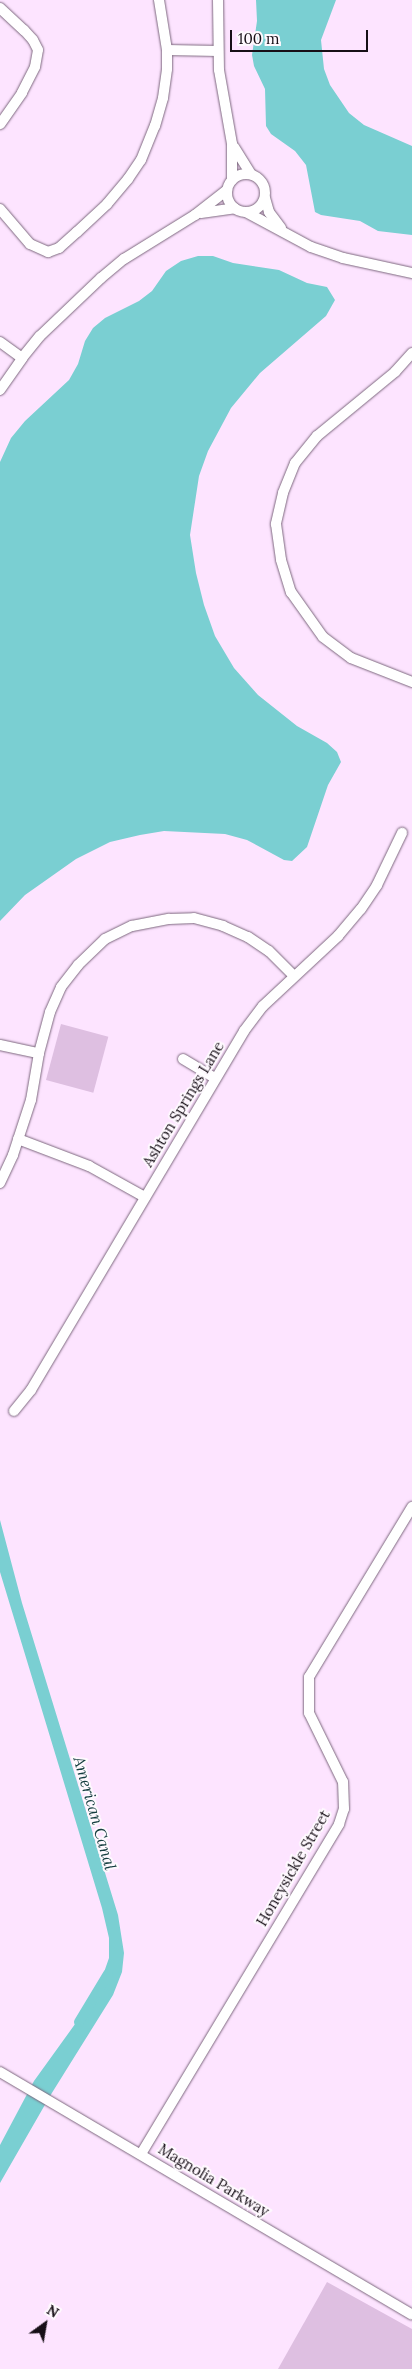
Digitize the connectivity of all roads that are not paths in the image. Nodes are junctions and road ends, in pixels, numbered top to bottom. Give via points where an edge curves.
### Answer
1 (159, 0) edge
2 (218, 0) edge
3 (0, 8) edge
4 (167, 50) junction
5 (218, 51) junction
6 (0, 124) edge
7 (232, 144) junction
8 (251, 174) junction
9 (232, 180) junction
10 (227, 190) junction
11 (264, 198) junction
12 (235, 208) junction
13 (0, 209) edge
14 (246, 212) junction
15 (195, 215) junction
16 (285, 233) junction
17 (412, 273) edge
18 (0, 342) edge
19 (412, 353) edge
20 (22, 358) junction
21 (0, 390) edge
22 (412, 682) edge
23 (402, 833) dead end
24 (294, 976) junction
25 (0, 1046) edge
26 (39, 1053) junction
27 (183, 1060) dead end
28 (215, 1078) junction
29 (18, 1139) junction
30 (0, 1183) edge
31 (145, 1197) junction
32 (14, 1411) dead end
33 (412, 1507) edge
34 (0, 2072) edge
35 (141, 2154) junction
36 (412, 2315) edge

1 - 4 street
2 - 5 street
3 - 6 street via 24,30 38,50 35,67 22,94
4 - 5 street
4 - 13 street via 168,69 155,126 141,160 107,204 59,248 48,252 30,244
5 - 7 street
7 - 8 street
7 - 9 street
8 - 9 street via 241,174
8 - 11 street via 261,181
9 - 10 street
10 - 12 street
10 - 15 street
11 - 14 street via 258,208
11 - 16 street via 269,212
12 - 14 street
12 - 15 street
14 - 16 street
15 - 20 street via 124,259 101,278 68,307
16 - 17 street via 310,247 343,258
18 - 20 street
19 - 22 street via 395,372 317,436 295,463 283,493 276,524 281,560 291,592 323,637 351,658
20 - 21 street
23 - 24 street, Ashton Springs Lane via 377,885 361,909 338,936
24 - 26 street via 269,951 223,926 194,918 132,926 106,939 78,965 61,988 50,1012
24 - 28 street, Ashton Springs Lane via 263,1006
25 - 26 street
26 - 29 street via 31,1100
27 - 28 street
28 - 31 street, Ashton Springs Lane
29 - 30 street
29 - 31 street via 89,1166
31 - 32 street, Ashton Springs Lane via 31,1390
33 - 35 street, Honeysickle Street via 309,1677 310,1713 343,1782 344,1809 339,1824
34 - 35 street, Magnolia Parkway
35 - 36 street, Magnolia Parkway

